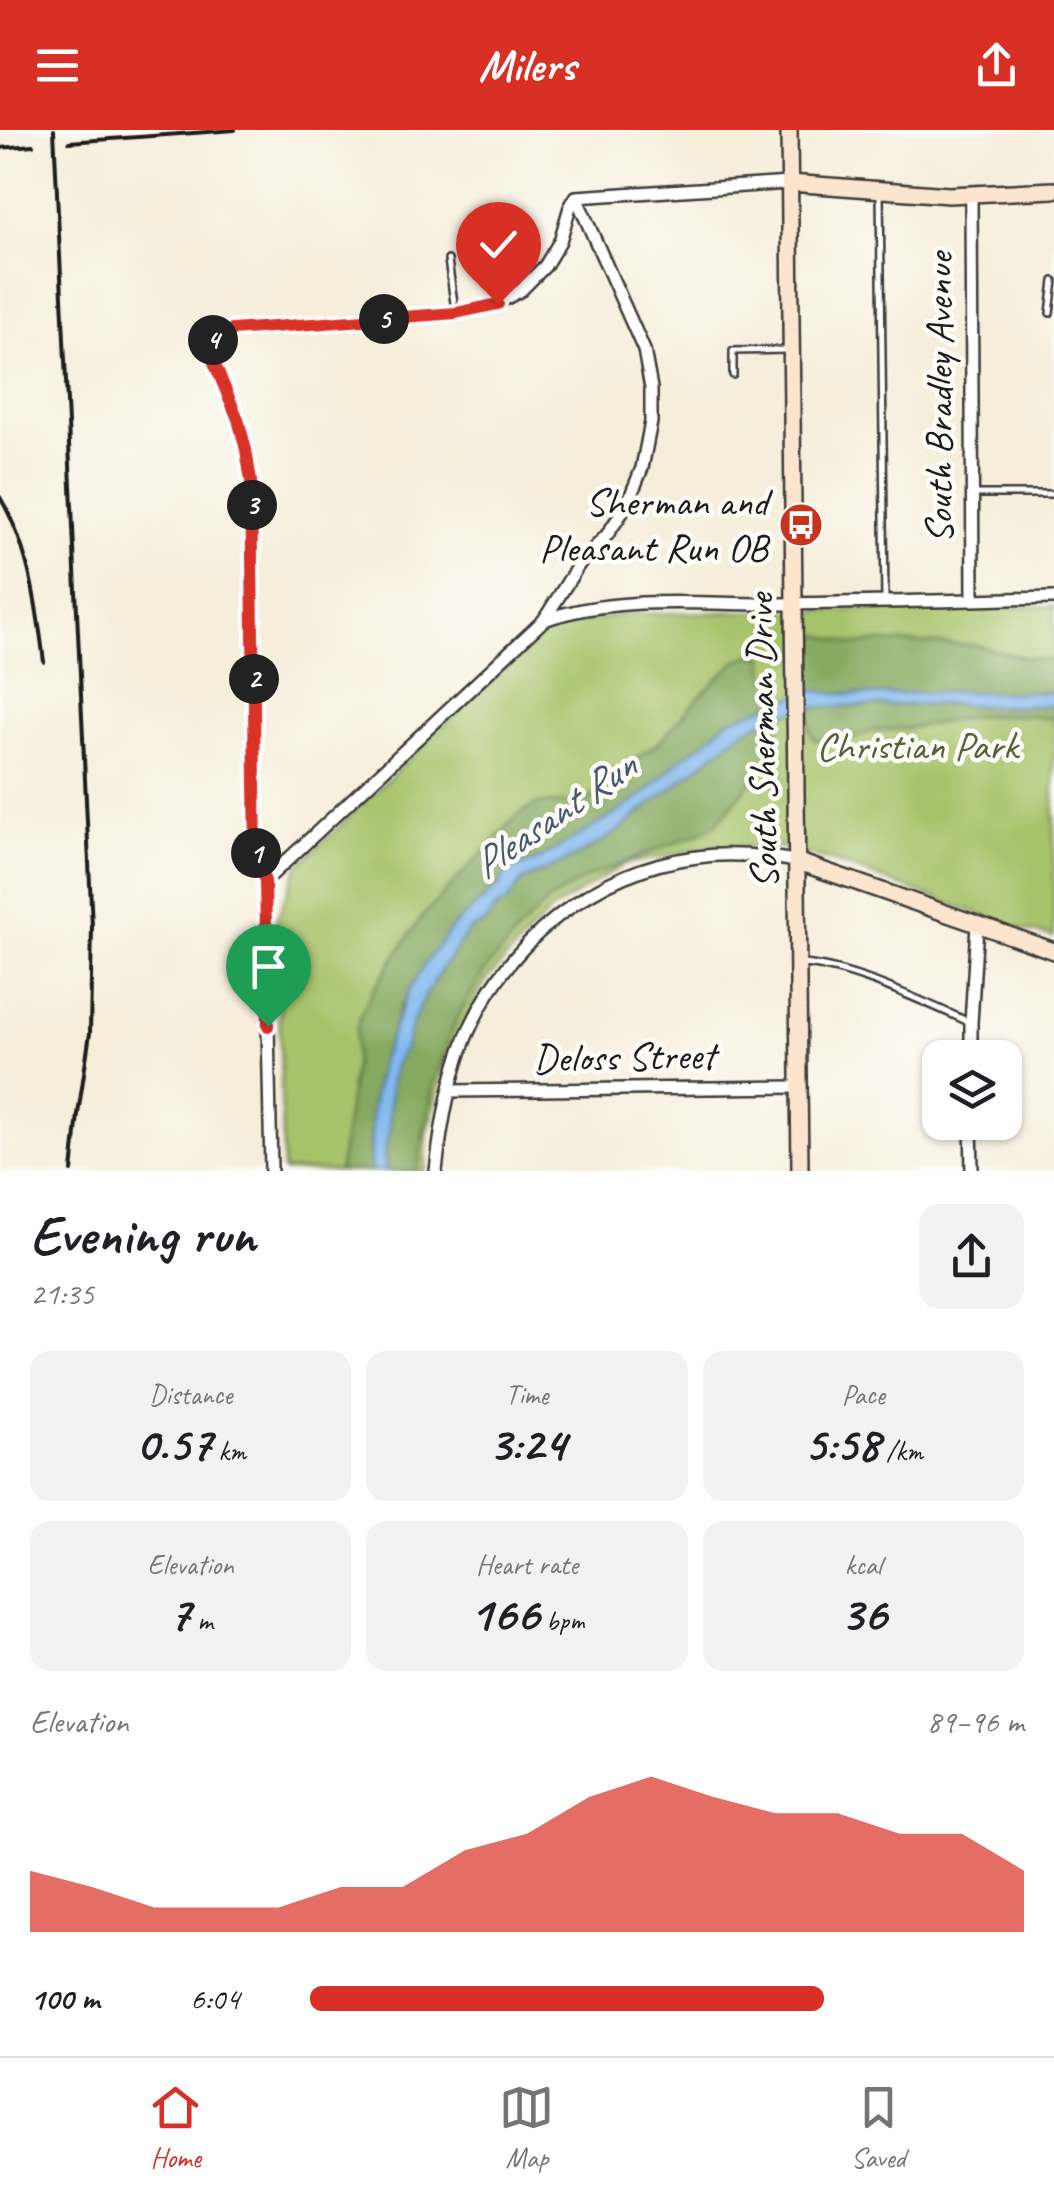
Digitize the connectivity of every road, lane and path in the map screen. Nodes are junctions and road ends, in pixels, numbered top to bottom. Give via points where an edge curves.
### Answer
1 (790, 130) edge
2 (790, 182) junction
3 (880, 190) junction
4 (1054, 191) edge
5 (971, 195) junction
6 (576, 197) junction
7 (448, 260) dead end
8 (1054, 281) edge
9 (456, 313) junction
10 (1050, 313) dead end
11 (791, 350) junction
12 (734, 375) dead end
13 (972, 494) junction
14 (1054, 494) edge
15 (1054, 598) edge
16 (973, 600) junction
17 (885, 602) junction
18 (793, 603) junction
19 (544, 620) junction
20 (796, 861) junction
21 (265, 881) junction
22 (977, 925) junction
23 (1054, 951) edge
24 (798, 964) junction
25 (970, 1022) junction
26 (970, 1040) edge
27 (800, 1087) junction
28 (449, 1091) junction
29 (971, 1140) edge
30 (271, 1171) edge
31 (436, 1171) edge
32 (800, 1171) edge
33 (972, 1171) edge

1 - 2 main road, South Sherman Drive
2 - 3 main road
2 - 6 street
2 - 11 main road, South Sherman Drive
3 - 5 main road
3 - 17 lane
4 - 5 main road
5 - 13 street, South Bradley Avenue
6 - 9 street via 556,249 535,278 498,304
6 - 19 street via 644,350 652,422 627,505
7 - 9 lane
8 - 10 lane
9 - 21 street via 232,330 210,343 238,419 251,481 256,857
11 - 12 lane via 733,351
11 - 18 main road, South Sherman Drive
13 - 14 lane
13 - 16 street, South Bradley Avenue
15 - 16 street
16 - 17 street
17 - 18 street
18 - 19 street via 618,604
18 - 20 main road, South Sherman Drive
19 - 21 street
20 - 22 main road
20 - 24 main road, South Sherman Drive
20 - 28 street via 733,854 687,858 634,872 581,899 535,935 494,984 467,1035
21 - 30 street
22 - 23 main road
22 - 25 street
24 - 25 lane via 823,965
24 - 27 main road, South Sherman Drive
25 - 26 street
27 - 28 street, Deloss Street
27 - 32 main road, South Sherman Drive
28 - 31 street
29 - 33 street

